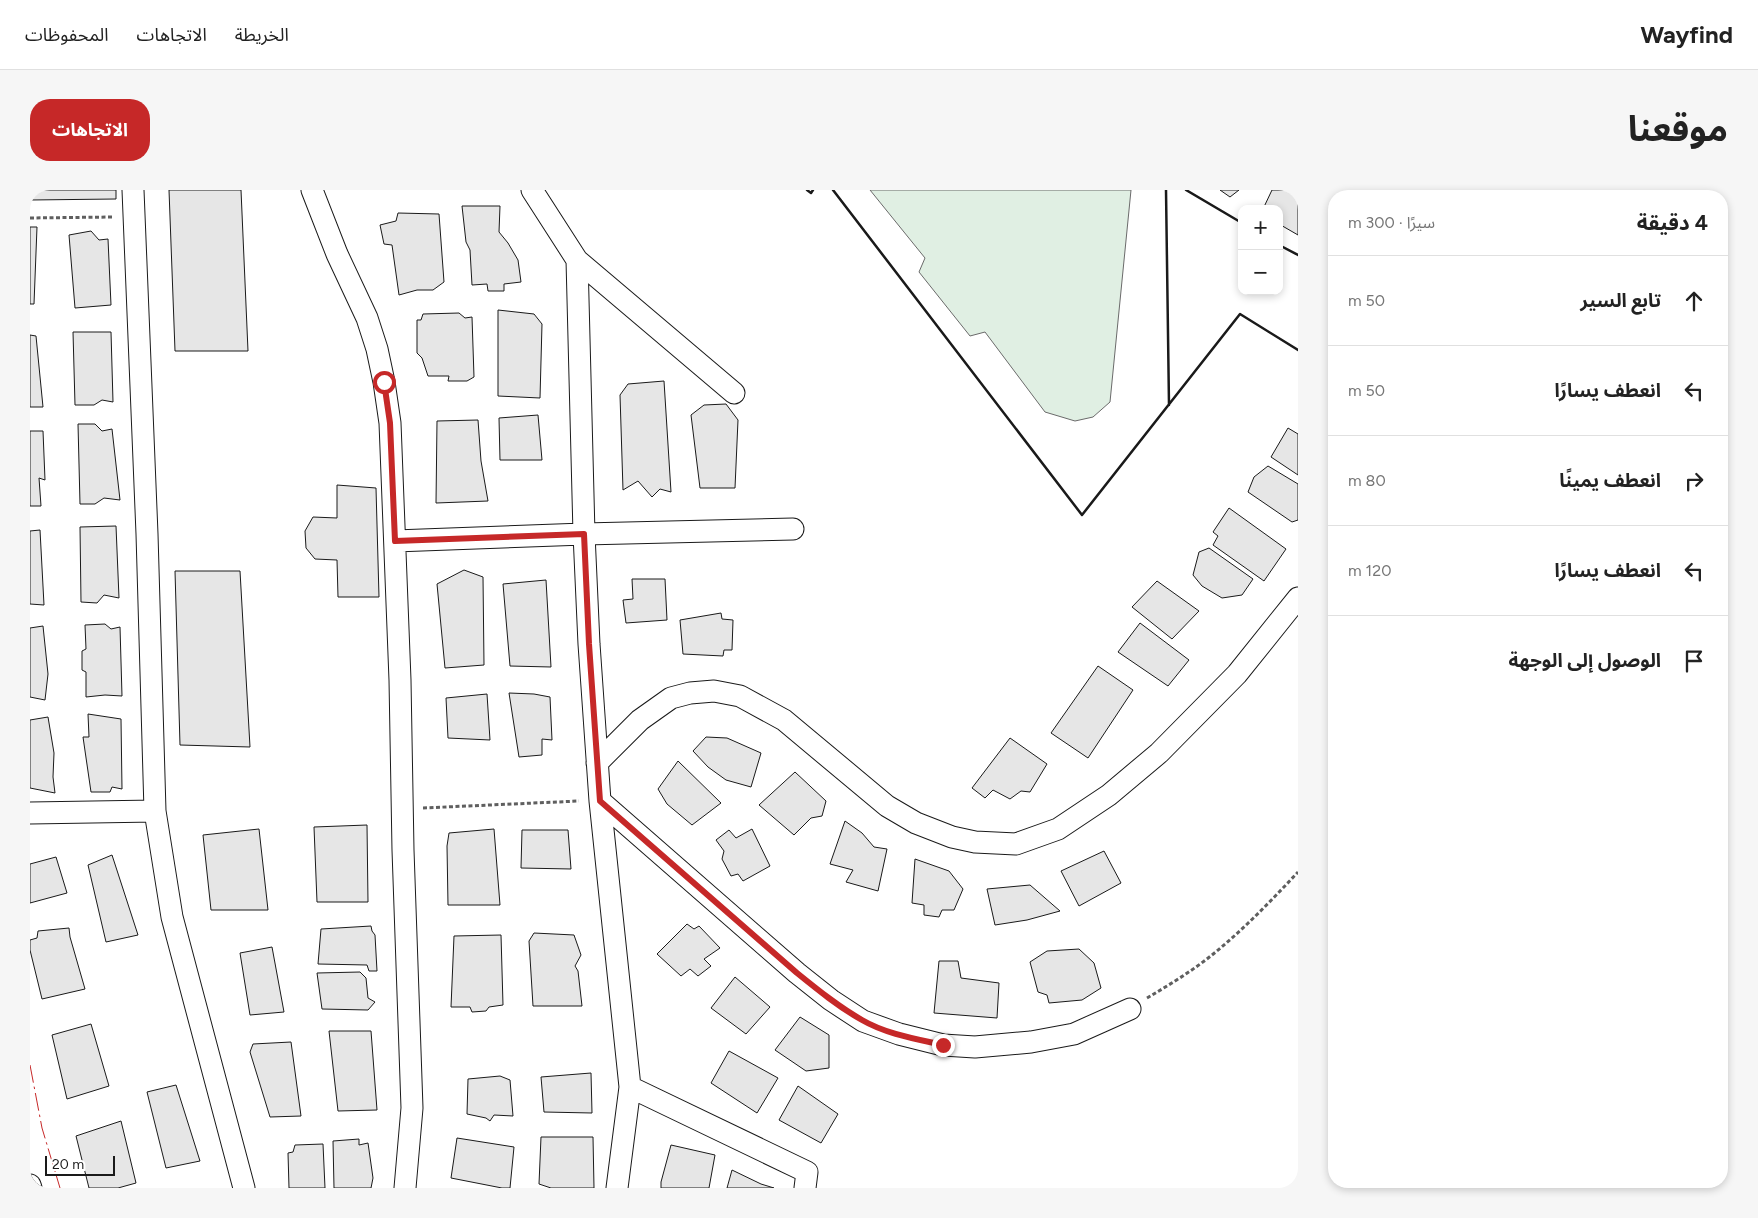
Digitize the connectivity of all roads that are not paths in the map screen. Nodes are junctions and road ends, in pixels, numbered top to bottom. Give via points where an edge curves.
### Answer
1 (133, 190) edge
2 (312, 190) edge
3 (532, 190) edge
4 (577, 260) junction
5 (734, 393) dead end
6 (793, 529) dead end
7 (584, 534) junction
8 (395, 541) junction
9 (1298, 598) edge
10 (597, 764) junction
11 (600, 801) junction
12 (155, 811) junction
13 (30, 813) edge
14 (1130, 1009) road end
15 (630, 1087) junction
16 (244, 1188) edge
17 (405, 1188) edge
18 (616, 1188) edge
19 (805, 1188) edge

1 - 12 street
2 - 8 street via 377,349 390,423
3 - 4 street
4 - 5 street
4 - 7 street
6 - 7 street
7 - 8 street
7 - 10 street
8 - 17 street via 412,1108
9 - 10 street via 1237,674 1159,753 1109,795 1058,829 1016,844 975,842 916,823 887,806 784,720 740,696 714,691 671,698 640,720
10 - 11 street
11 - 14 street via 797,973 863,1021 943,1045 975,1048 1074,1034
11 - 15 street
12 - 13 street
12 - 16 street via 172,917
15 - 18 street
15 - 19 street via 807,1172

